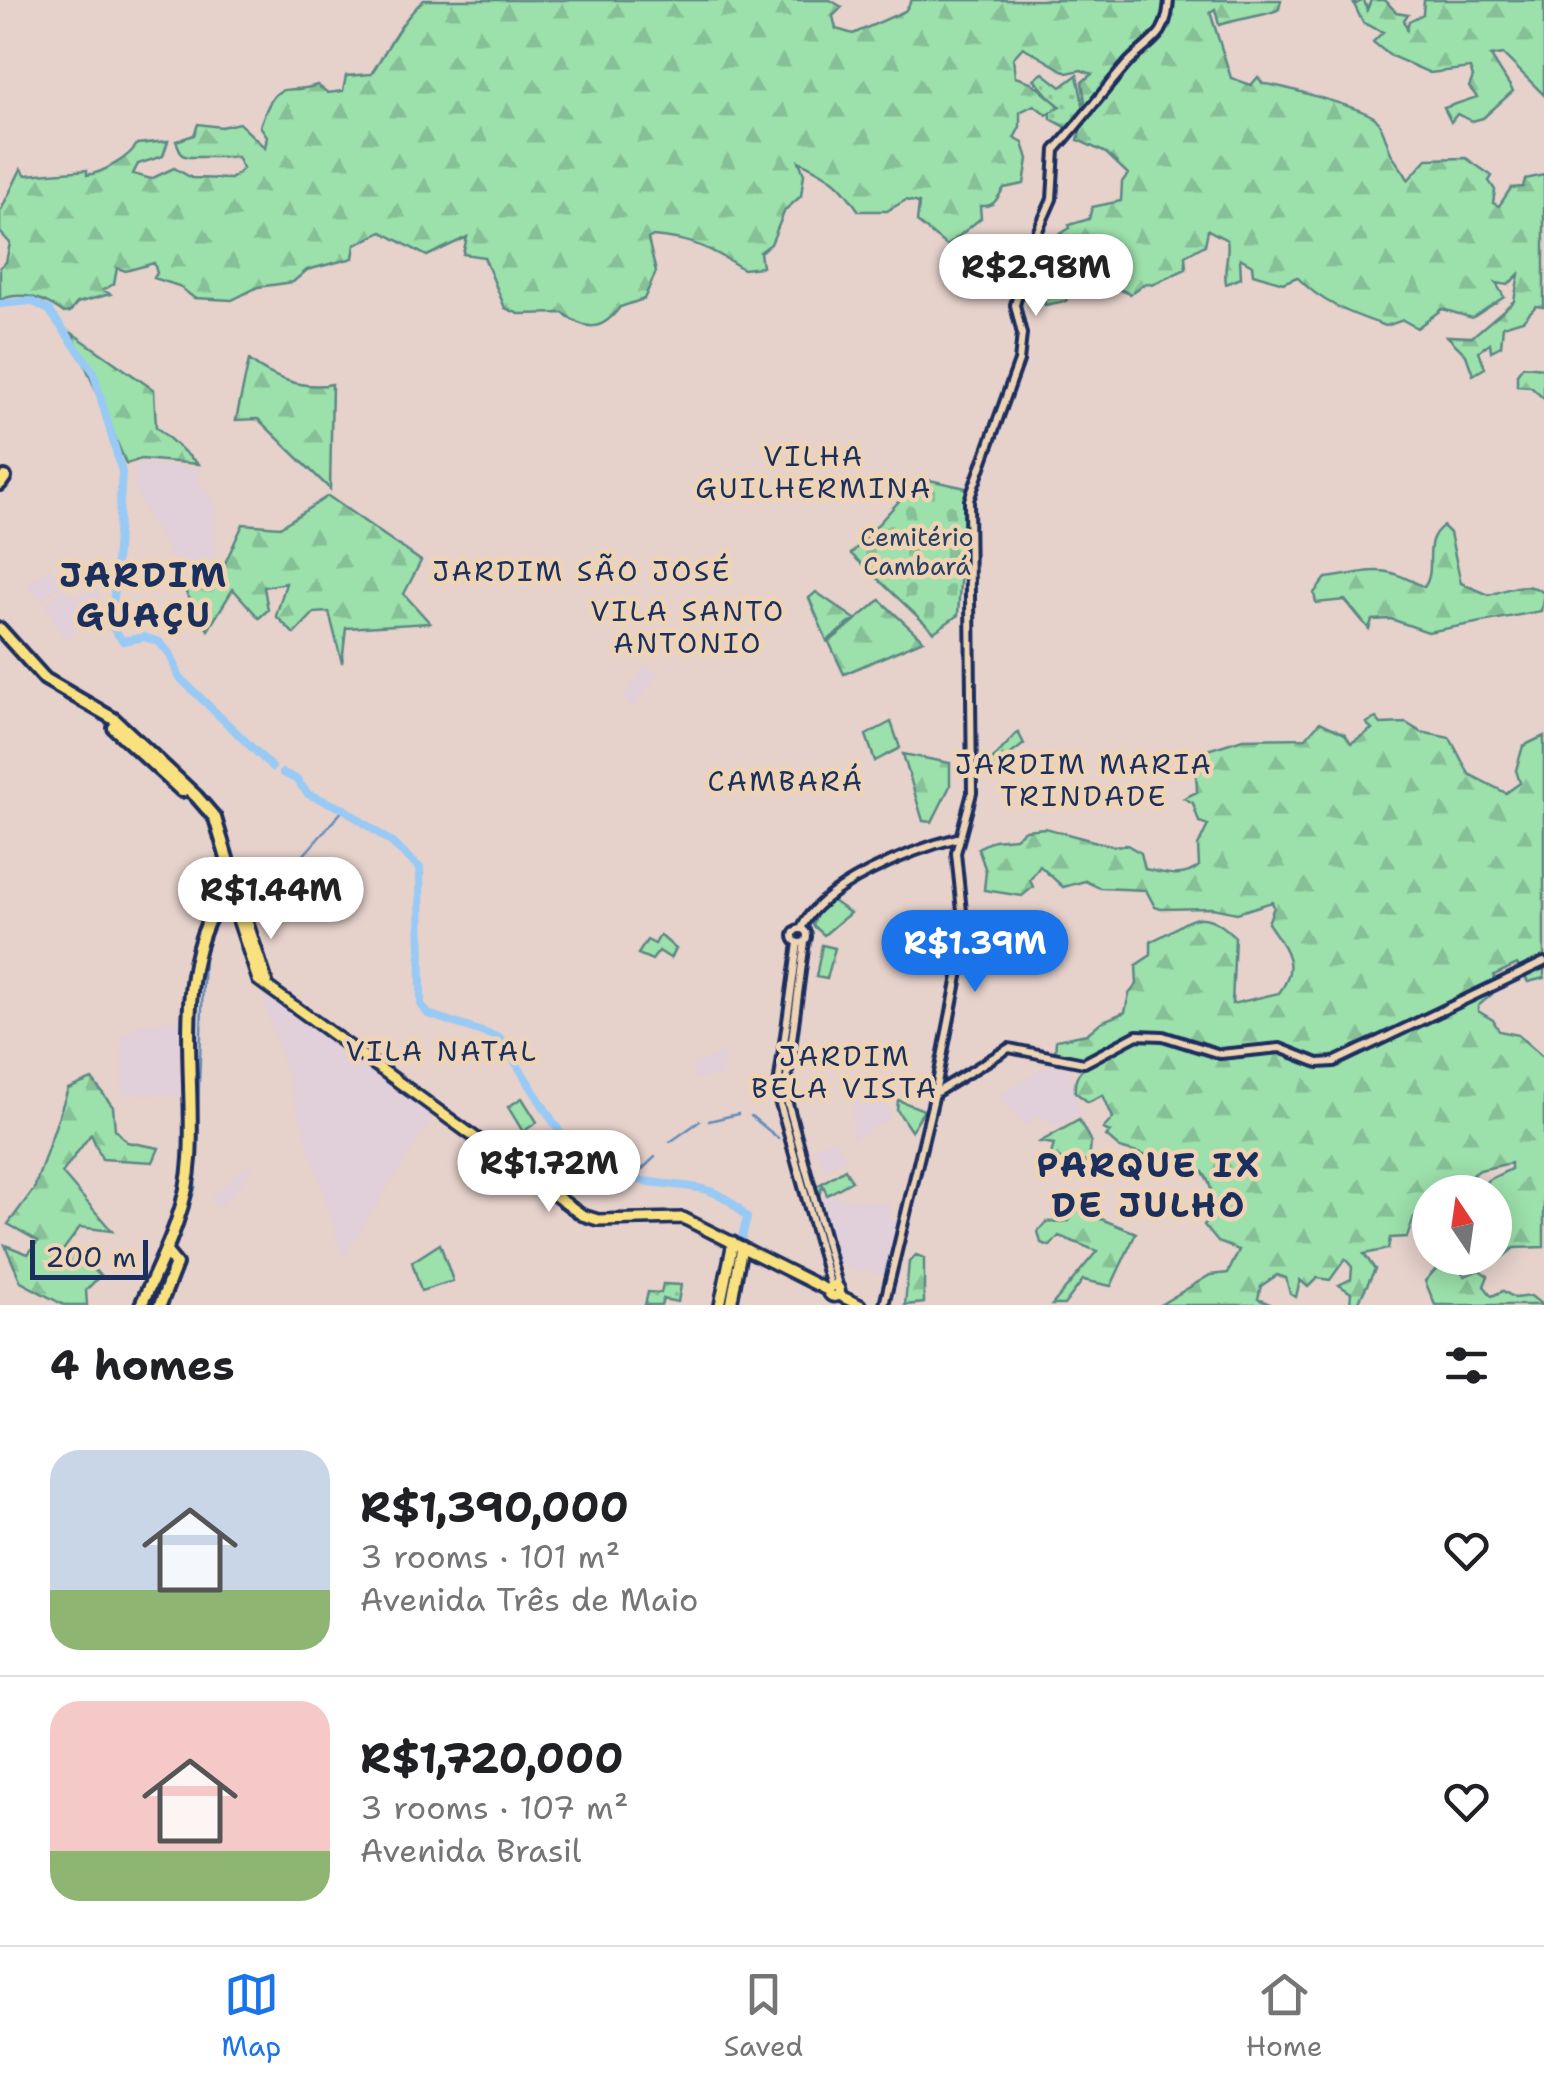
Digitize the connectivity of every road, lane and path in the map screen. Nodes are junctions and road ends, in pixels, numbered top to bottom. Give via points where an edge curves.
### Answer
1 (1170, 0) edge
2 (0, 629) edge
3 (0, 642) edge
4 (957, 838) junction
5 (233, 891) junction
6 (1544, 962) edge
7 (939, 1078) junction
8 (944, 1087) junction
9 (936, 1093) junction
10 (738, 1244) junction
11 (166, 1252) junction
12 (834, 1290) junction
13 (141, 1305) edge
14 (160, 1305) edge
15 (720, 1305) edge
16 (731, 1305) edge
17 (860, 1305) edge
18 (884, 1305) edge

1 - 4 street via 1158,34 1053,154 1052,199 1015,305 1019,361 969,500 972,793
2 - 5 highway via 45,679 109,715 196,796 214,818
3 - 5 highway via 45,686 110,724 196,804
4 - 7 street via 964,941
4 - 12 street via 832,895 811,915 803,937 785,1093
5 - 10 main road via 259,970 272,988 588,1219 671,1215
5 - 11 highway via 207,924 195,964 190,1159
6 - 8 street via 1334,1062 1280,1048 1220,1054 1176,1038 1137,1035 1084,1064 1010,1048
7 - 8 street
7 - 9 street
8 - 9 street
9 - 18 street
10 - 12 main road
10 - 15 main road
10 - 16 main road
11 - 13 highway
11 - 14 highway via 176,1264
12 - 17 main road

